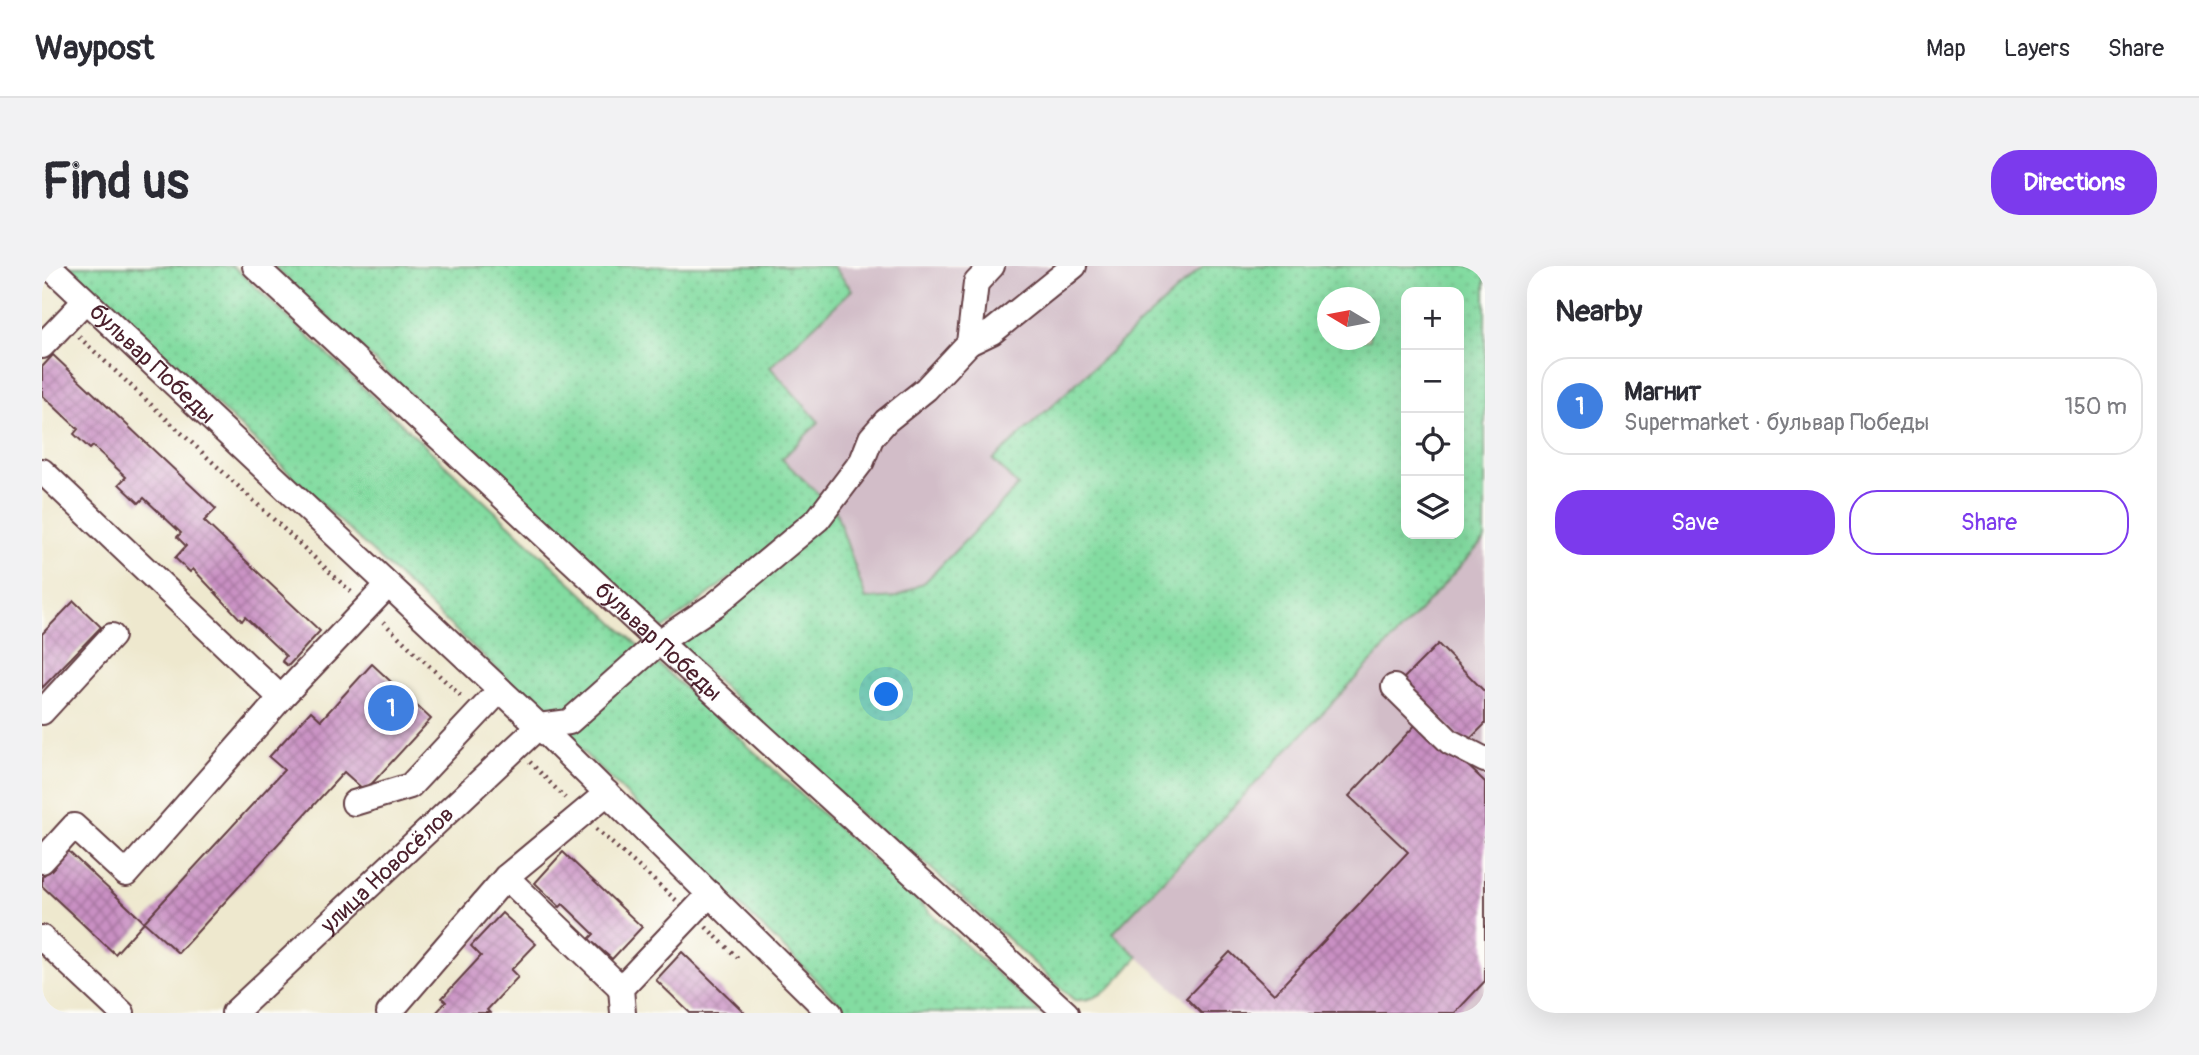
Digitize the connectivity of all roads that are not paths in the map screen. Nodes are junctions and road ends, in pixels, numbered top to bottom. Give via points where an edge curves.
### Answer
1 (49, 266) edge
2 (255, 266) edge
3 (992, 266) edge
4 (1074, 266) edge
5 (85, 301) junction
6 (970, 343) junction
7 (42, 346) edge
8 (42, 471) edge
9 (388, 585) junction
10 (113, 636) dead end
11 (659, 642) junction
12 (1394, 687) dead end
13 (500, 690) junction
14 (281, 698) junction
15 (42, 712) edge
16 (539, 726) junction
17 (1485, 760) edge
18 (607, 793) junction
19 (354, 803) dead end
20 (42, 861) edge
21 (506, 877) junction
22 (710, 894) junction
23 (42, 939) edge
24 (621, 988) junction
25 (122, 1013) edge
26 (234, 1013) edge
27 (389, 1013) edge
28 (623, 1013) edge
29 (830, 1013) edge
30 (1065, 1013) edge

1 - 5 street, бульвар Победы
2 - 11 street, бульвар Победы
3 - 6 street via 976,283
4 - 6 street via 992,332
5 - 7 street
5 - 9 street, бульвар Победы
6 - 11 street via 871,438 862,461 818,519 716,604
8 - 14 street
9 - 13 street, бульвар Победы
9 - 14 street
10 - 15 street
11 - 16 street via 569,722
11 - 30 street, бульвар Победы
12 - 17 street via 1450,742
13 - 16 street, бульвар Победы
13 - 19 street via 410,786
14 - 20 street via 126,874 74,826
16 - 18 street, бульвар Победы
16 - 26 street, улица Новосёлов
18 - 21 street
18 - 22 street, бульвар Победы
21 - 24 street
21 - 27 street
22 - 24 street
22 - 29 street, бульвар Победы
23 - 25 street
24 - 28 street

